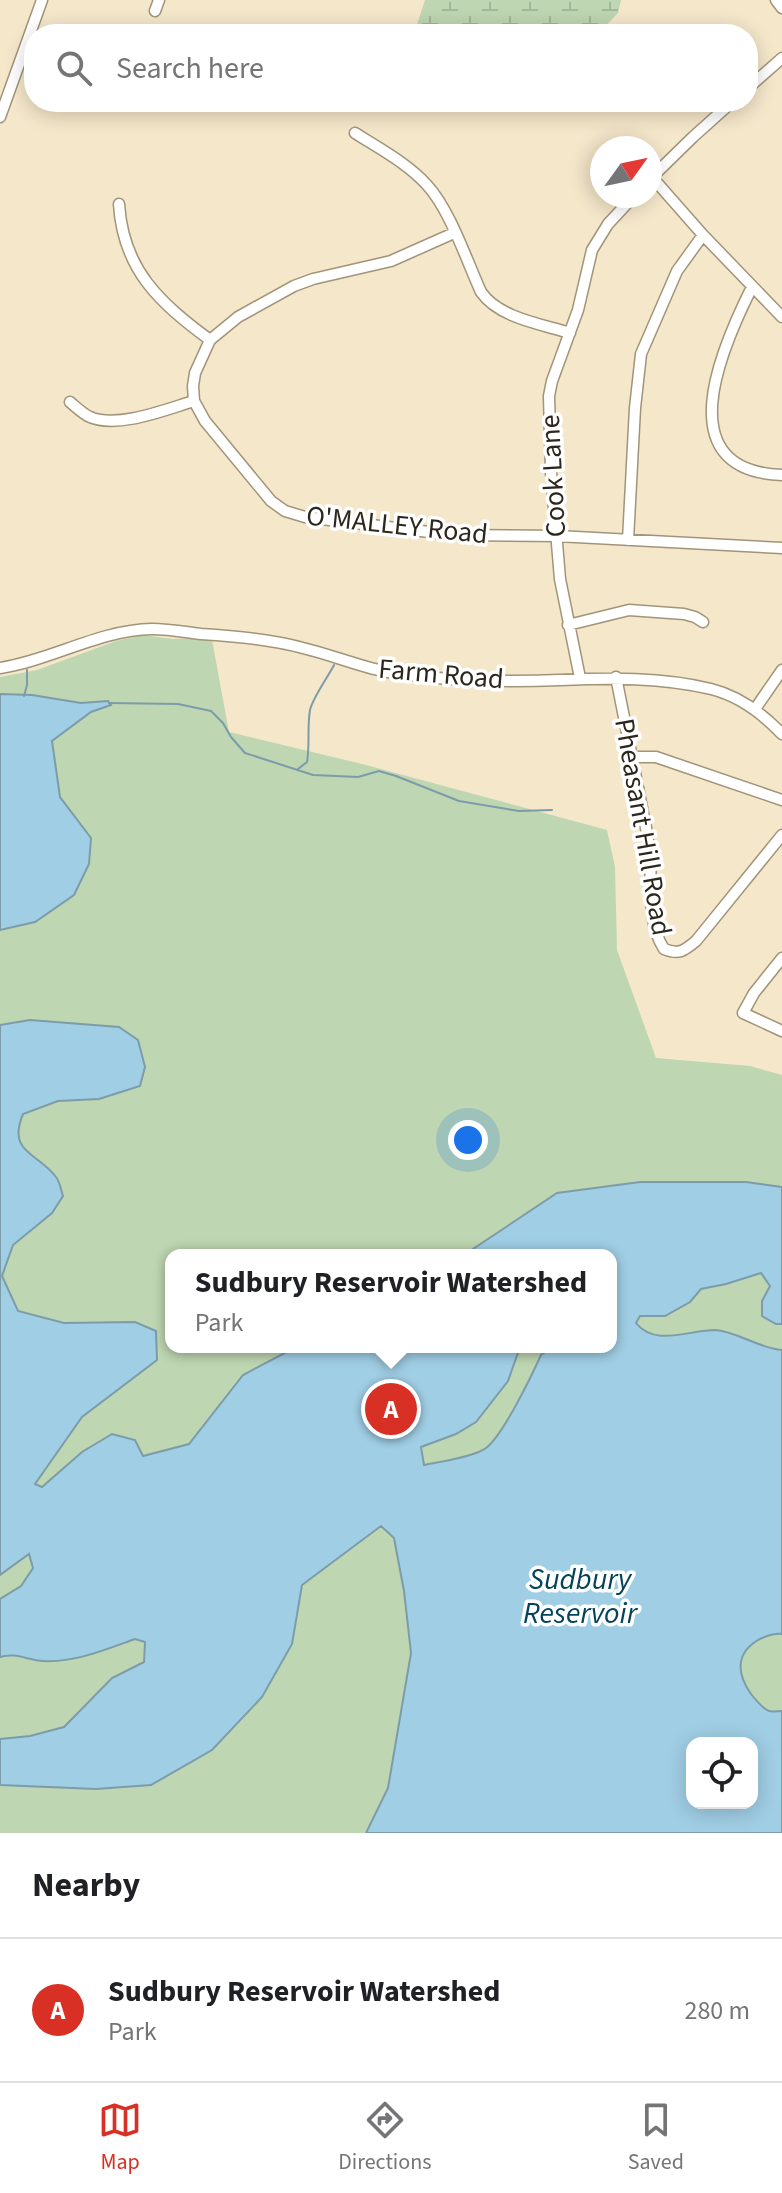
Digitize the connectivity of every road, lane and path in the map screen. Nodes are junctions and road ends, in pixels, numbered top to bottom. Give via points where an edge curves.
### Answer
1 (42, 0) edge
2 (776, 0) edge
3 (782, 8) edge
4 (33, 24) edge
5 (24, 50) edge
6 (782, 58) edge
7 (758, 79) edge
8 (721, 112) edge
9 (0, 117) edge
10 (355, 133) dead end
11 (662, 167) edge
12 (662, 190) edge
13 (119, 204) dead end
14 (621, 208) edge
15 (454, 233) junction
16 (703, 235) junction
17 (752, 287) junction
18 (782, 317) edge
19 (570, 333) junction
20 (210, 340) junction
21 (194, 401) junction
22 (70, 402) dead end
23 (782, 475) edge
24 (557, 536) junction
25 (628, 540) junction
26 (782, 548) edge
27 (703, 622) dead end
28 (568, 625) junction
29 (0, 668) edge
30 (782, 670) edge
31 (616, 677) junction
32 (580, 678) junction
33 (755, 709) junction
34 (782, 734) edge
35 (631, 757) junction
36 (782, 800) edge
37 (782, 835) edge
38 (782, 958) edge
39 (782, 1031) edge

1 - 4 street
2 - 3 street
5 - 9 street
6 - 7 street
8 - 11 street
10 - 15 street via 421,179
12 - 16 street
13 - 20 street via 122,231 138,271 167,305
14 - 19 street, Cook Lane via 599,236
15 - 19 street via 481,292 492,304
15 - 20 street via 391,261 294,286 238,317
16 - 17 street
16 - 25 street via 677,271 641,354
17 - 18 street
17 - 23 street via 714,386 712,430 737,465
19 - 24 street, Cook Lane via 549,396
20 - 21 street via 195,373
21 - 22 street via 112,421 90,417
21 - 24 street, O'MALLEY Road via 271,501 291,513 454,535
24 - 25 street, O'MALLEY Road
24 - 28 street, Cook Lane
25 - 26 street, O'MALLEY Road
27 - 28 street via 688,614 629,610
28 - 32 street, Cook Lane
29 - 32 street, Farm Road via 110,634 155,629 291,645 364,668 409,675
30 - 33 street
31 - 32 street, Farm Road
31 - 33 street, Farm Road via 712,689
31 - 35 street, Pheasant Hill Road
33 - 34 street, Farm Road
35 - 36 street via 656,757
35 - 37 street, Pheasant Hill Road via 650,859 654,926 664,949 684,951 696,941
38 - 39 street via 743,1013

